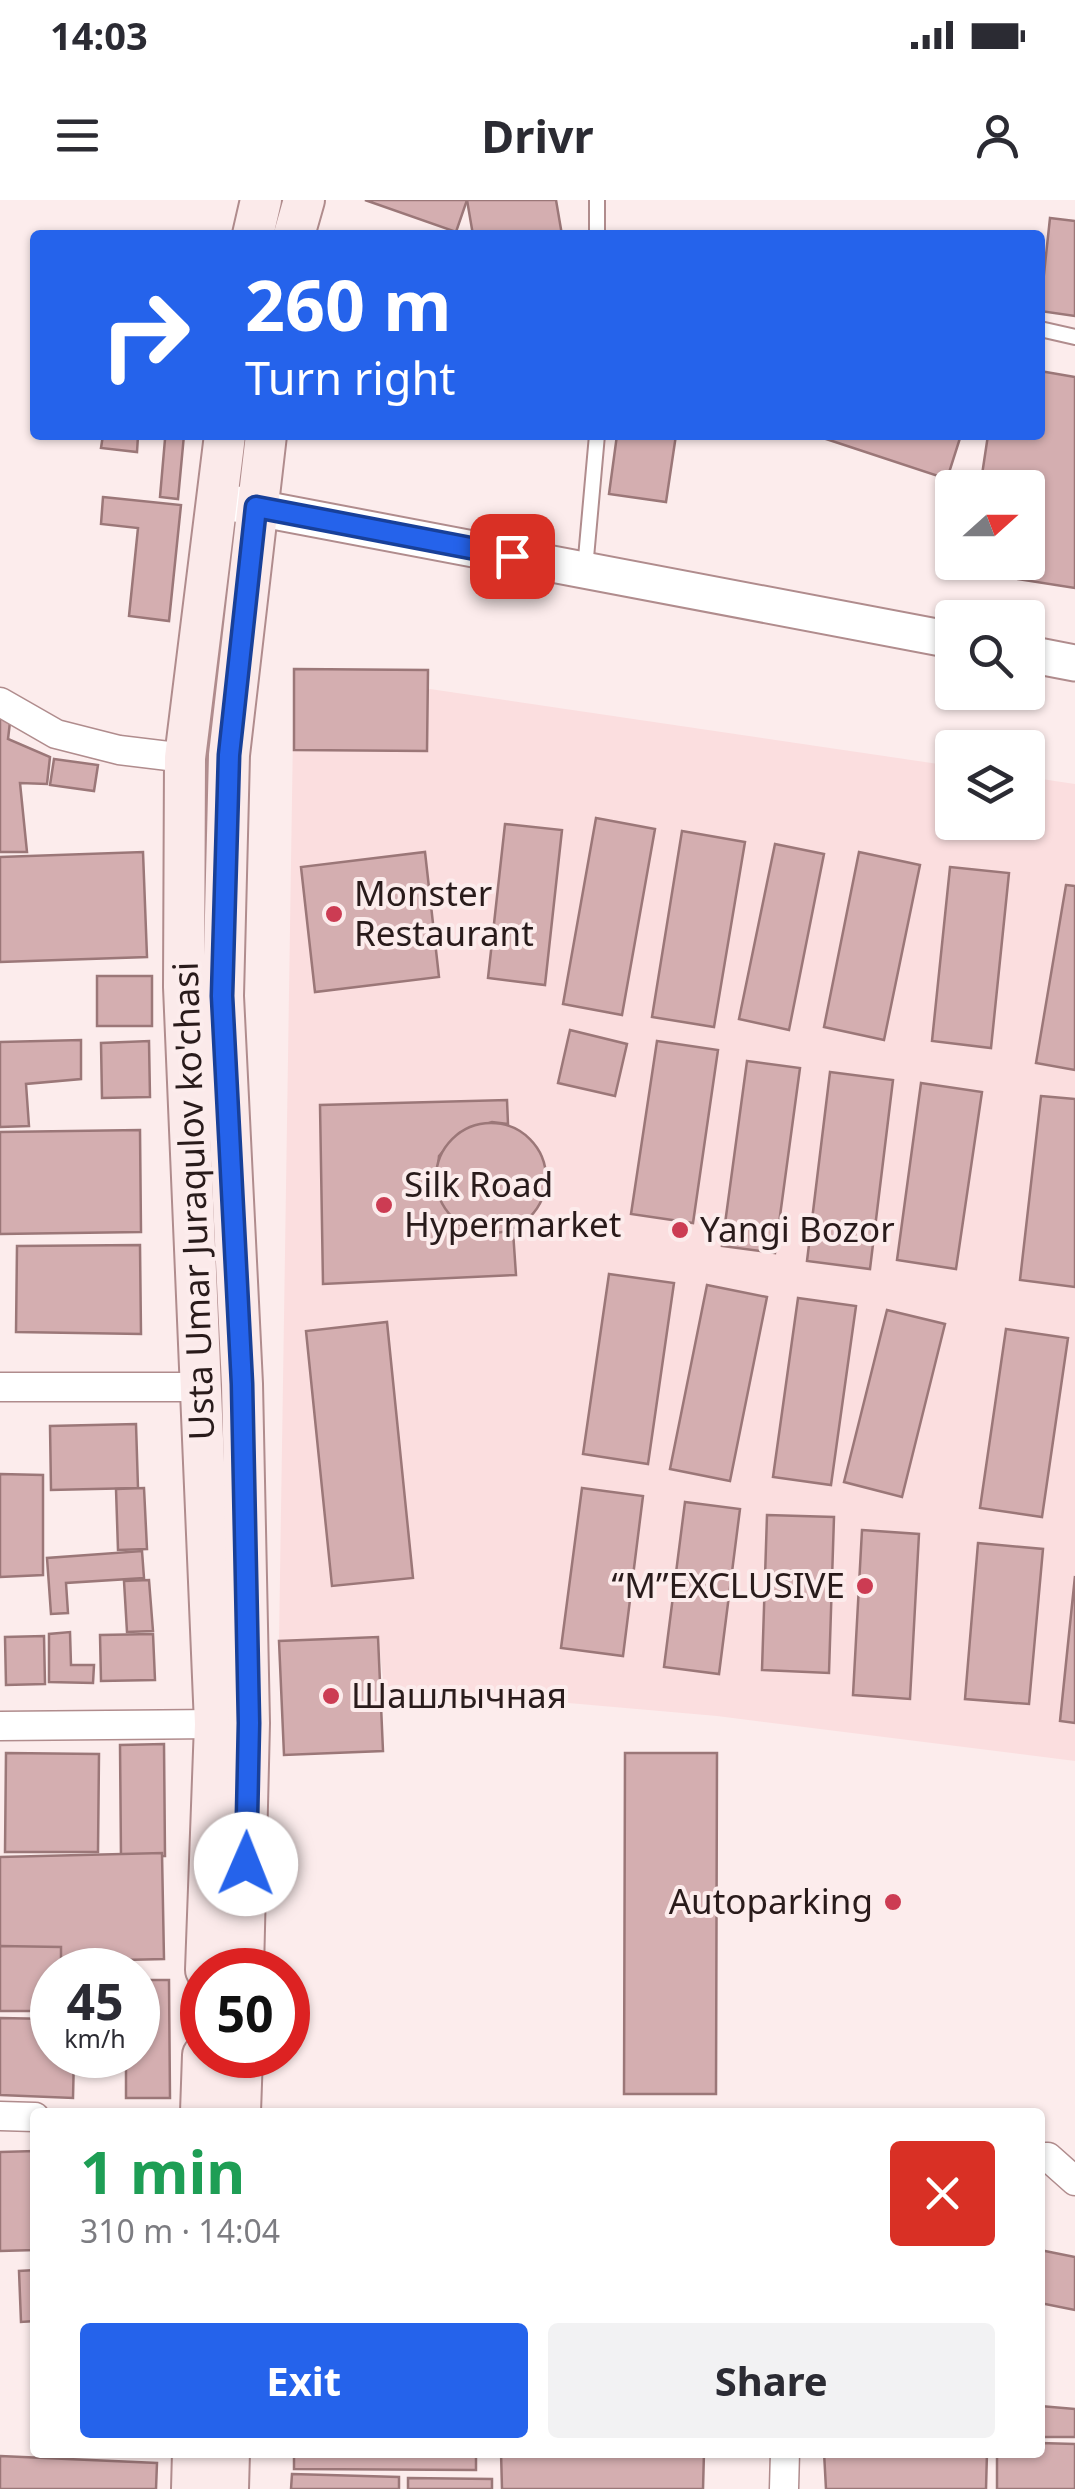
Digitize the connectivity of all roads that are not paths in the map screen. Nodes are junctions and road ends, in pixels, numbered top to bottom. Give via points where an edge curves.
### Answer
1 (261, 200) edge
2 (304, 200) edge
3 (597, 200) edge
4 (254, 230) edge
5 (295, 230) edge
6 (597, 230) edge
7 (1045, 330) edge
8 (1075, 337) edge
9 (224, 440) edge
10 (265, 440) edge
11 (597, 440) edge
12 (216, 500) junction
13 (256, 507) junction
14 (585, 570) junction
15 (935, 637) edge
16 (1045, 657) edge
17 (1075, 663) edge
18 (0, 702) edge
19 (185, 758) junction
20 (0, 1387) edge
21 (202, 1387) junction
22 (215, 1724) junction
23 (0, 1726) edge
24 (207, 1948) edge
25 (244, 1948) edge
26 (202, 2078) edge
27 (241, 2078) edge
28 (201, 2108) edge
29 (240, 2108) edge
30 (0, 2116) edge
31 (30, 2116) edge
32 (1045, 2158) edge
33 (1075, 2180) edge
34 (193, 2458) edge
35 (229, 2458) edge
36 (785, 2458) edge
37 (192, 2489) edge
38 (228, 2489) edge
39 (784, 2489) edge

1 - 4 main road
2 - 5 main road
3 - 6 lane
7 - 8 lane
9 - 12 main road, Usta Umar Juraqulov ko'chasi
10 - 13 main road, Usta Umar Juraqulov ko'chasi
11 - 14 lane
12 - 13 street
12 - 19 main road, Usta Umar Juraqulov ko'chasi
13 - 14 street
13 - 25 main road, Usta Umar Juraqulov ko'chasi via 229,755 222,996 244,1484
14 - 15 street
16 - 17 street
18 - 19 street via 56,734
19 - 21 main road, Usta Umar Juraqulov ko'chasi via 184,987
20 - 21 street
21 - 22 main road, Usta Umar Juraqulov ko'chasi
22 - 23 street
22 - 24 main road, Usta Umar Juraqulov ko'chasi
26 - 28 main road
27 - 29 main road
30 - 31 street
32 - 33 street
34 - 37 main road
35 - 38 main road
36 - 39 street

